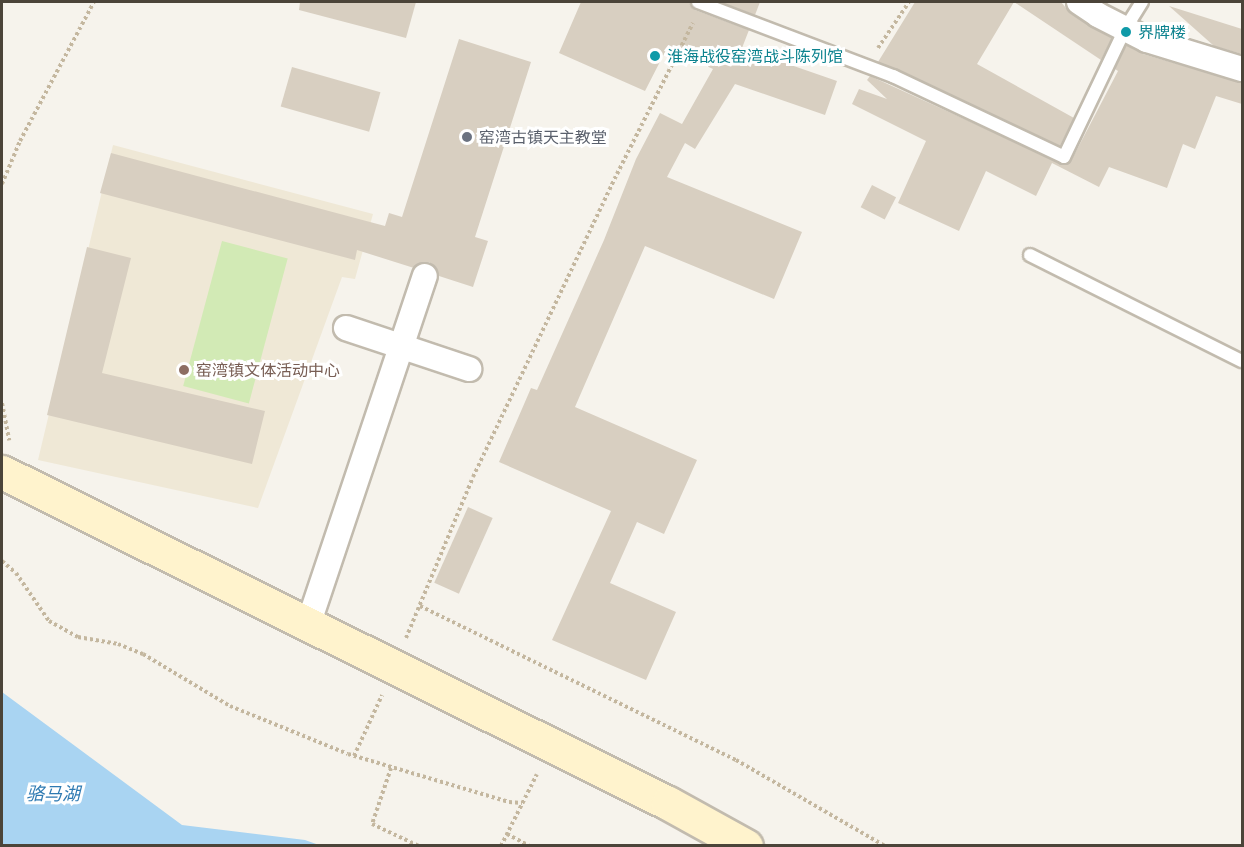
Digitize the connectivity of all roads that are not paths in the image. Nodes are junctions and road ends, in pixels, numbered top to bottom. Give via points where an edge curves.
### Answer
1 (1079, 2) edge
2 (1142, 2) edge
3 (700, 3) edge
4 (1125, 29) junction
5 (1242, 69) edge
6 (1030, 255) dead end
7 (425, 276) dead end
8 (346, 328) dead end
9 (402, 347) junction
10 (1242, 362) edge
11 (469, 369) dead end
12 (2, 472) edge
13 (308, 625) junction
14 (746, 846) edge

1 - 4 street
2 - 4 lane
3 - 4 lane via 866,66 1064,157
4 - 5 street via 1147,40
6 - 10 lane
7 - 9 street
8 - 9 street
9 - 11 street
9 - 13 street
12 - 13 street
13 - 14 street via 668,802

